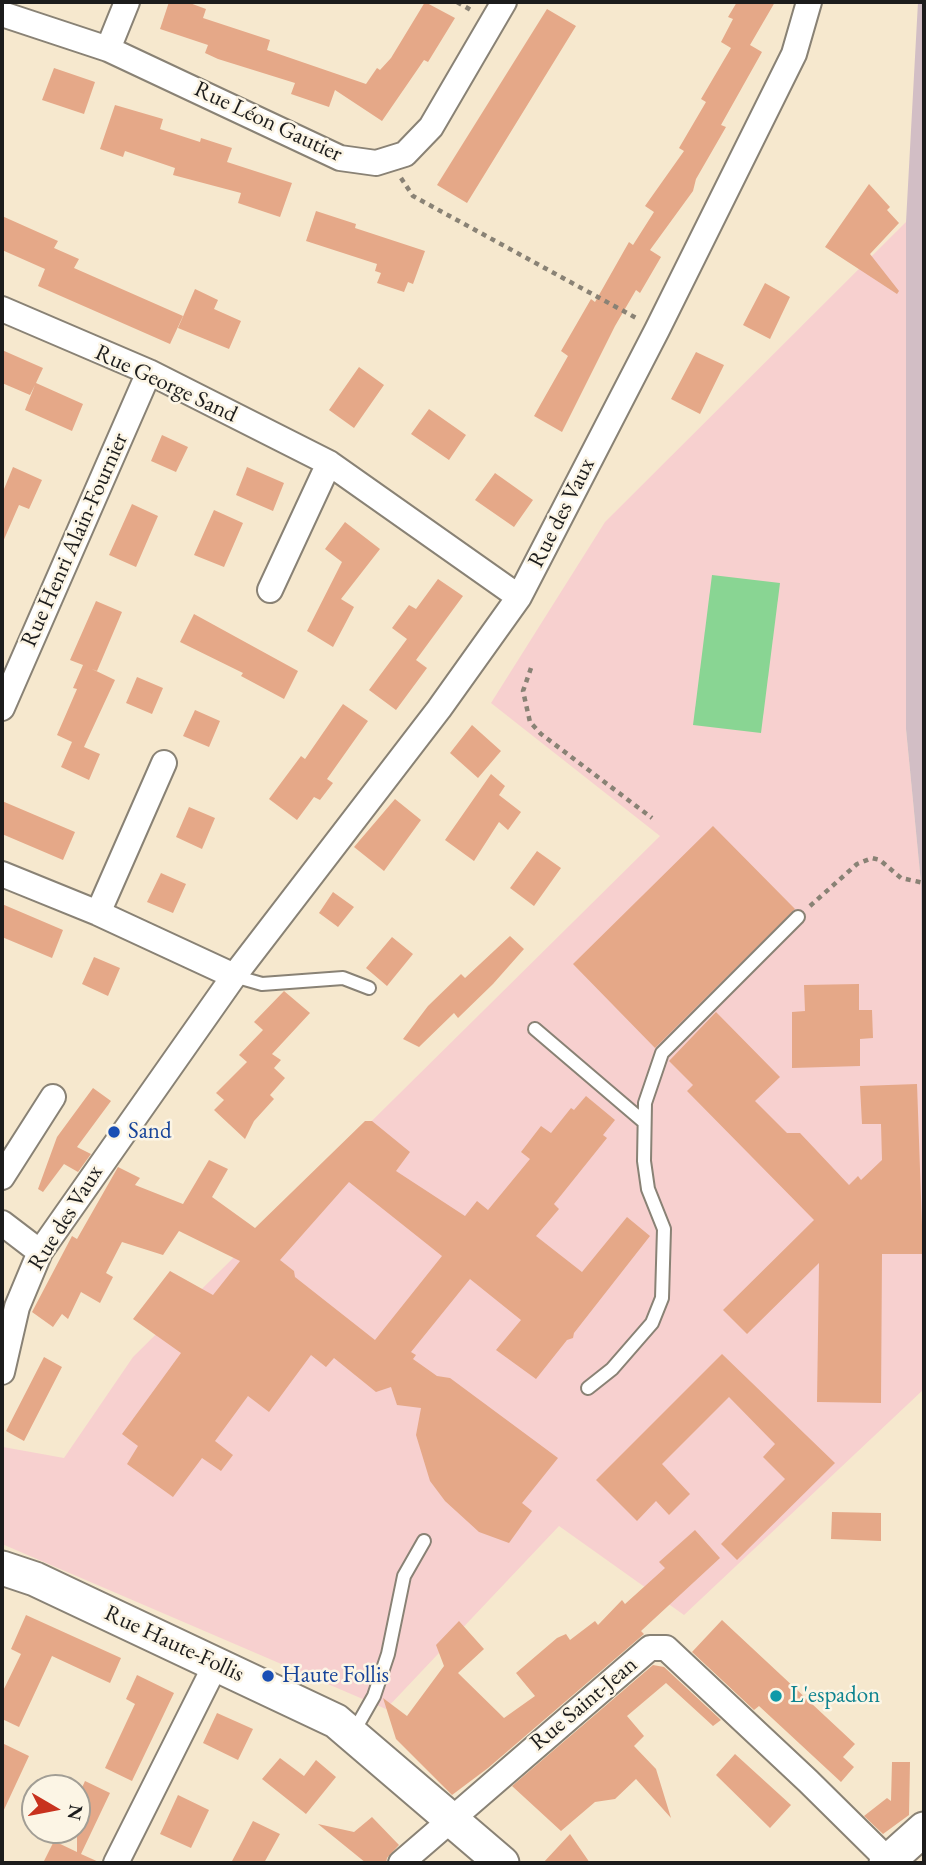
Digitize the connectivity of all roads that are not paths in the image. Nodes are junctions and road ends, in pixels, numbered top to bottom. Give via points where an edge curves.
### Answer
1 (127, 2) edge
2 (504, 2) edge
3 (809, 2) edge
4 (2, 14) edge
5 (108, 49) junction
6 (2, 309) edge
7 (149, 372) junction
8 (329, 463) junction
9 (270, 590) dead end
10 (519, 597) junction
11 (2, 708) edge
12 (163, 763) dead end
13 (2, 874) edge
14 (98, 913) junction
15 (798, 917) road end
16 (234, 976) junction
17 (369, 988) dead end
18 (536, 1029) dead end
19 (53, 1097) dead end
20 (644, 1122) junction
21 (2, 1177) edge
22 (2, 1223) edge
23 (40, 1252) junction
24 (2, 1372) edge
25 (588, 1388) dead end
26 (424, 1541) dead end
27 (2, 1568) edge
28 (216, 1664) junction
29 (353, 1734) junction
30 (452, 1820) junction
31 (924, 1829) edge
32 (888, 1862) edge
33 (116, 1863) edge
34 (401, 1863) edge
35 (502, 1863) edge

1 - 5 street
2 - 5 street, Rue Léon Gautier via 431,127 405,154 376,163 340,158
3 - 10 street, Rue des Vaux via 794,54
4 - 5 street, Rue Léon Gautier
6 - 7 street, Rue George Sand
7 - 8 street, Rue George Sand
7 - 11 street, Rue Henri Alain-Fournier
8 - 9 street
8 - 10 street, Rue George Sand
10 - 16 street, Rue des Vaux
12 - 14 street
13 - 14 street
14 - 16 street
15 - 20 lane via 662,1053 652,1076
16 - 17 lane via 262,984 343,978
16 - 23 street, Rue des Vaux
18 - 20 lane
19 - 21 street
20 - 25 lane via 648,1189 664,1229 662,1298 652,1323 612,1369
22 - 23 street, Rue des Vaux
23 - 24 street, Rue des Vaux via 17,1307
26 - 29 lane via 404,1576 388,1654 374,1696
27 - 28 street, Rue Haute-Follis
28 - 29 street, Rue Haute-Follis via 336,1721
28 - 33 street
29 - 30 street, Rue Haute-Follis
30 - 32 street, Rue Saint-Jean via 650,1648 666,1648 808,1780
30 - 34 street, Rue Saint-Jean
30 - 35 street, Rue Haute-Follis
31 - 32 street

